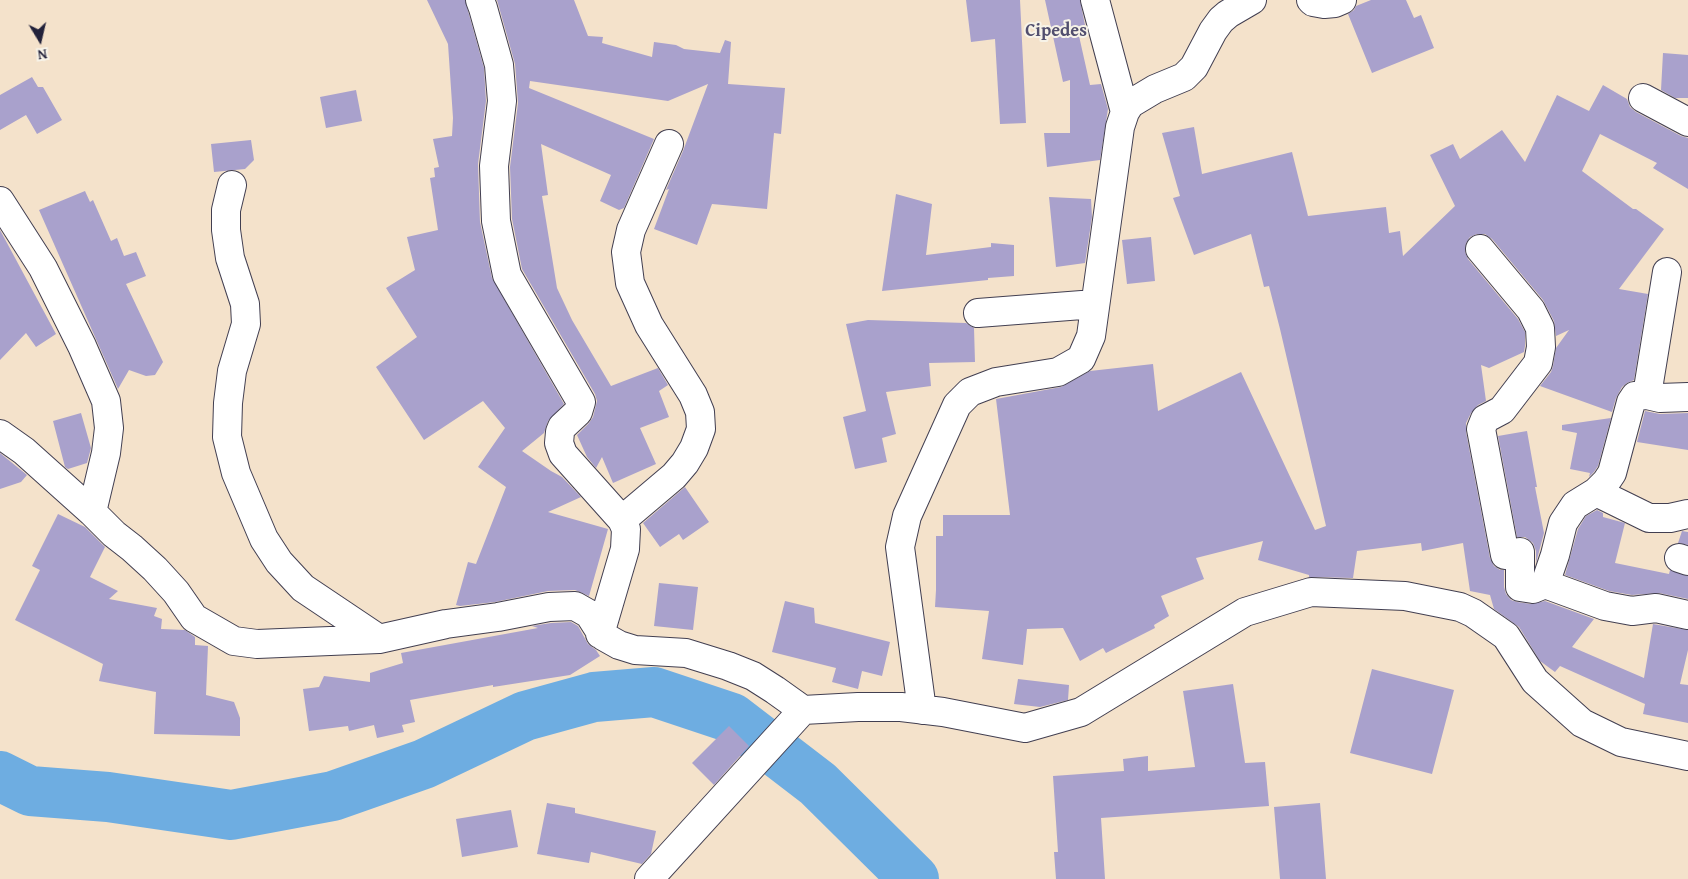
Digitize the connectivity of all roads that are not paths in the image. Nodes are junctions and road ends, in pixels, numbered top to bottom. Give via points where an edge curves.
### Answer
1 (480, 0) edge
2 (1095, 0) edge
3 (1252, 0) edge
4 (1311, 0) edge
5 (1342, 0) edge
6 (1644, 98) dead end
7 (1125, 112) junction
8 (1688, 122) edge
9 (669, 144) dead end
10 (232, 185) dead end
11 (0, 201) edge
12 (1480, 249) dead end
13 (1667, 272) dead end
14 (1095, 304) junction
15 (978, 312) dead end
16 (1648, 395) junction
17 (1688, 397) edge
18 (0, 434) edge
19 (1596, 492) junction
20 (92, 512) junction
21 (1688, 514) edge
22 (622, 520) junction
23 (1545, 584) junction
24 (1688, 615) edge
25 (600, 634) junction
26 (379, 639) junction
27 (922, 710) junction
28 (797, 716) junction
29 (1688, 756) edge
30 (649, 879) edge

1 - 22 street via 499,64 502,101 494,175 496,221 507,275 581,402 578,412 560,432 559,444 563,454
2 - 7 street
3 - 7 street via 1221,20 1194,67 1184,77 1155,89 1130,104
4 - 5 street via 1324,4
6 - 8 street
7 - 14 street via 1120,127
9 - 22 street via 632,230 626,252 630,283 649,325 693,395 700,412 701,430 686,462 674,476
10 - 26 street via 226,210 226,230 230,258 245,304 246,324 232,371 228,403 227,437 236,473 264,539 279,562 303,588
11 - 20 street via 43,268 106,402 109,428 106,453
12 - 23 street via 1531,310 1540,328 1538,363 1502,410 1485,419 1480,429 1505,555 1520,552 1520,587 1533,589
13 - 16 street
14 - 15 street
14 - 27 street via 1091,336 1081,359 1058,372 996,382 970,392 957,405 906,516 900,547
16 - 17 street
16 - 19 street via 1636,396 1631,402 1612,473
18 - 20 street via 24,451
19 - 21 street via 1649,518
19 - 23 street via 1575,505 1563,523
20 - 26 street via 156,569 194,618 234,641 257,644
22 - 25 street via 626,529 625,549
23 - 24 street via 1605,606 1632,611 1656,608
25 - 26 street via 589,614 576,606 549,607 446,624
25 - 28 street via 619,646 686,654 753,676 775,690
27 - 28 street via 858,707
27 - 29 street via 1025,728 1081,712 1245,612 1311,592 1405,596 1474,613 1506,636 1535,681 1582,723 1621,742
28 - 30 street

